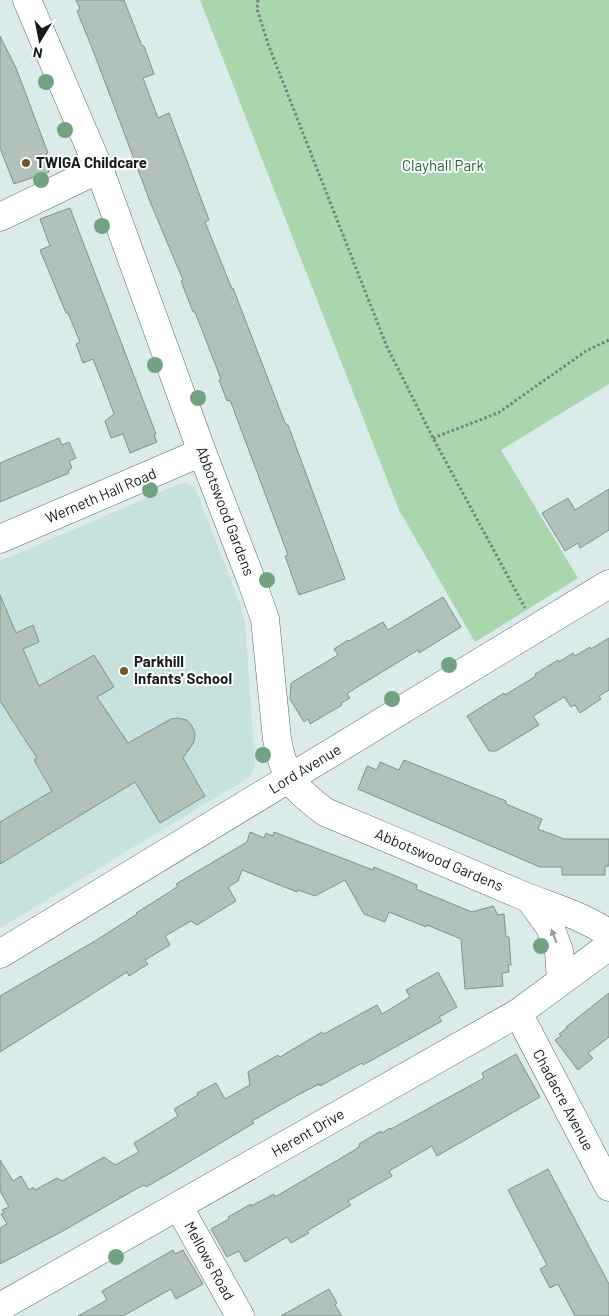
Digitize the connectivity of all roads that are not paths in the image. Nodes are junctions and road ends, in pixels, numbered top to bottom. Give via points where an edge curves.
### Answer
1 (27, 0) edge
2 (100, 171) junction
3 (0, 217) edge
4 (202, 452) junction
5 (0, 539) edge
6 (609, 584) edge
7 (289, 779) junction
8 (529, 898) junction
9 (609, 934) edge
10 (609, 946) edge
11 (0, 954) edge
12 (561, 981) junction
13 (518, 1013) junction
14 (609, 1187) edge
15 (179, 1207) junction
16 (0, 1307) edge
17 (240, 1316) edge

1 - 2 street, Abbotswood Gardens
2 - 3 street
2 - 4 street, Abbotswood Gardens
4 - 5 street, Werneth Hall Road
4 - 7 street, Abbotswood Gardens via 265,619 277,739
6 - 7 street, Lord Avenue
7 - 8 street, Abbotswood Gardens via 325,812
7 - 11 street, Lord Avenue
8 - 9 street, Abbotswood Gardens via 567,911
12 -> 8 street via 559,951 550,927
10 - 12 street, Herent Drive
12 - 13 street, Herent Drive
13 - 14 street, Chadacre Avenue
13 - 15 street, Herent Drive
15 - 16 street, Herent Drive
15 - 17 street, Mellows Road

